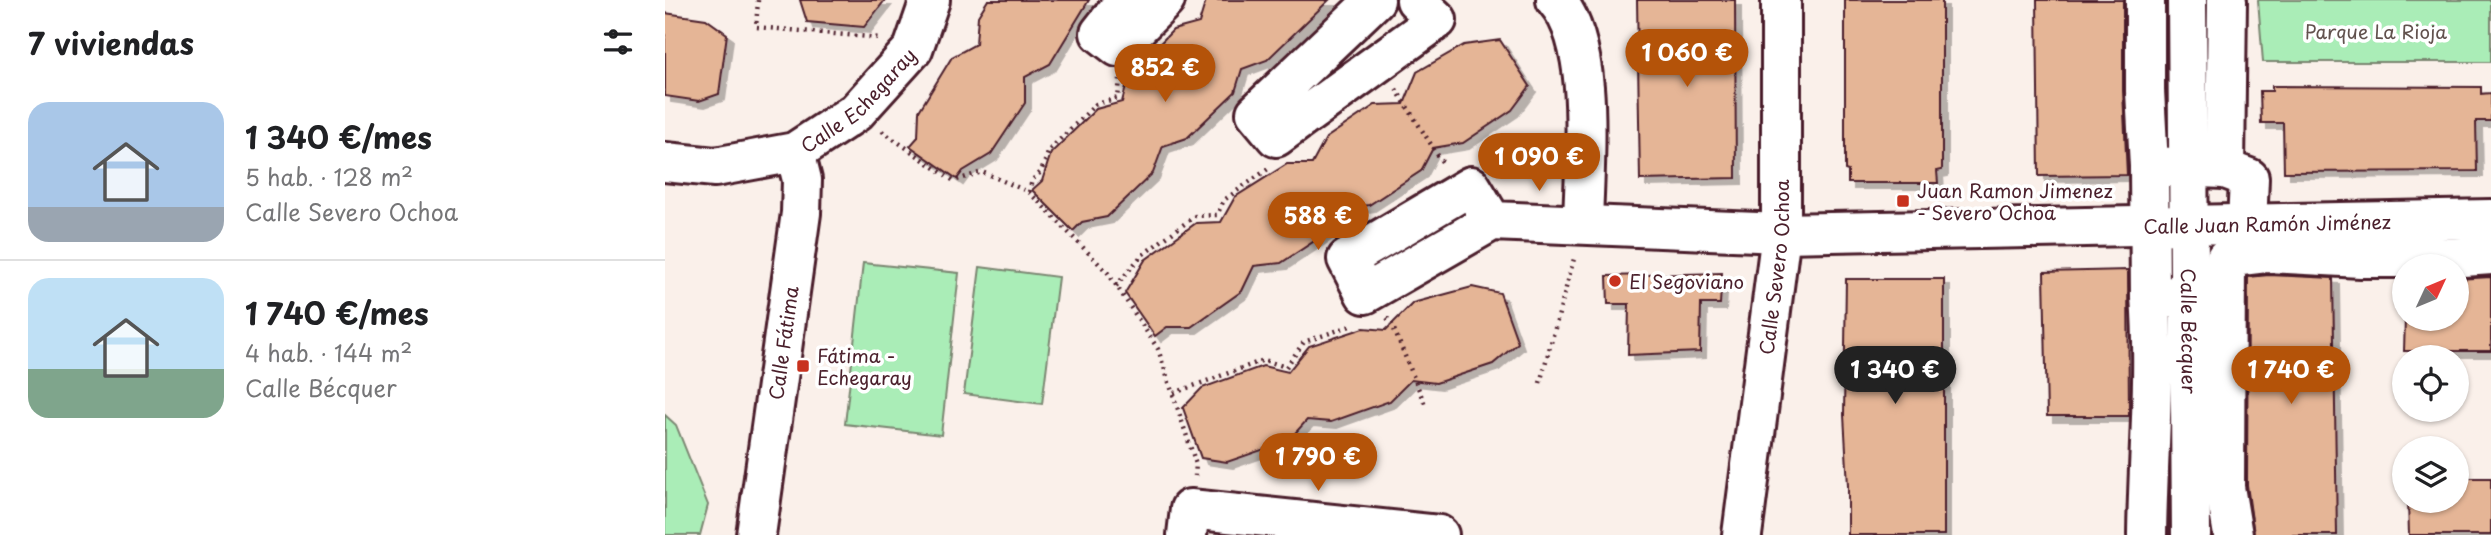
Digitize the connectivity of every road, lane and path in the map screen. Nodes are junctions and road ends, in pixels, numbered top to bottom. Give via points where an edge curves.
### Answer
1 (758, 0) edge
2 (930, 0) edge
3 (1126, 0) edge
4 (1165, 0) edge
5 (1375, 0) edge
6 (1416, 0) edge
7 (1556, 0) edge
8 (1780, 0) edge
9 (2145, 0) edge
10 (2187, 0) edge
11 (2227, 0) edge
12 (1118, 47) junction
13 (913, 50) junction
14 (1379, 62) junction
15 (856, 112) junction
16 (1276, 137) junction
17 (665, 163) edge
18 (798, 166) junction
19 (2149, 166) junction
20 (2208, 169) junction
21 (1029, 192) junction
22 (1461, 192) junction
23 (2491, 219) edge
24 (1492, 221) junction
25 (1583, 224) junction
26 (2148, 226) junction
27 (2190, 226) junction
28 (1781, 233) junction
29 (2247, 240) junction
30 (2491, 255) edge
31 (1116, 286) junction
32 (2150, 296) junction
33 (2208, 296) junction
34 (1370, 312) junction
35 (1391, 322) junction
36 (810, 338) dead end
37 (1540, 383) dead end
38 (1174, 393) junction
39 (1426, 407) dead end
40 (1189, 522) edge
41 (756, 535) edge
42 (1440, 535) edge
43 (1742, 535) edge
44 (2147, 535) edge
45 (2190, 535) edge
46 (2233, 535) edge

1 - 13 path via 756,27 893,39
2 - 13 street, Calle Echegaray
3 - 12 street via 1100,33
4 - 12 street
5 - 16 street via 1256,113
6 - 14 street via 1437,20
7 - 25 street via 1566,11 1585,91
8 - 28 street, Calle Severo Ochoa
9 - 19 street
10 - 20 street, Calle Bécquer
11 - 20 street
12 - 21 path via 1118,98 1096,104 1049,150
13 - 15 street, Calle Echegaray
14 - 16 street
14 - 22 path
15 - 18 street, Calle Echegaray
15 - 21 path via 954,181 982,172
16 - 31 path via 1276,163 1224,200 1217,215 1195,216 1141,256
17 - 18 street, Calle Echegaray
18 - 36 street via 816,192 821,242
18 - 41 street, Calle Fátima via 801,213
19 - 20 street
19 - 26 street
20 - 27 street, Calle Bécquer
20 - 29 street via 2249,178
21 - 31 path
22 - 24 street via 1471,186
22 - 34 street via 1347,259
23 - 29 street, Calle Juan Ramón Jiménez
24 - 25 street, Calle Juan Ramón Jiménez
24 - 34 street
25 - 28 street, Calle Juan Ramón Jiménez
25 - 37 path
26 - 27 street, Calle Juan Ramón Jiménez
26 - 28 street, Calle Juan Ramón Jiménez
26 - 32 street
27 - 29 street, Calle Juan Ramón Jiménez
27 - 33 street, Calle Bécquer
28 - 43 street, Calle Severo Ochoa
29 - 30 street via 2268,253 2361,258
29 - 33 street via 2226,258
31 - 38 path via 1158,349
32 - 33 street
32 - 44 street via 2154,366
33 - 45 street, Calle Bécquer
33 - 46 street
34 - 35 path
34 - 35 path
34 - 38 path via 1304,342 1286,367 1264,360
35 - 39 path
38 - 40 path via 1196,464
40 - 42 street

